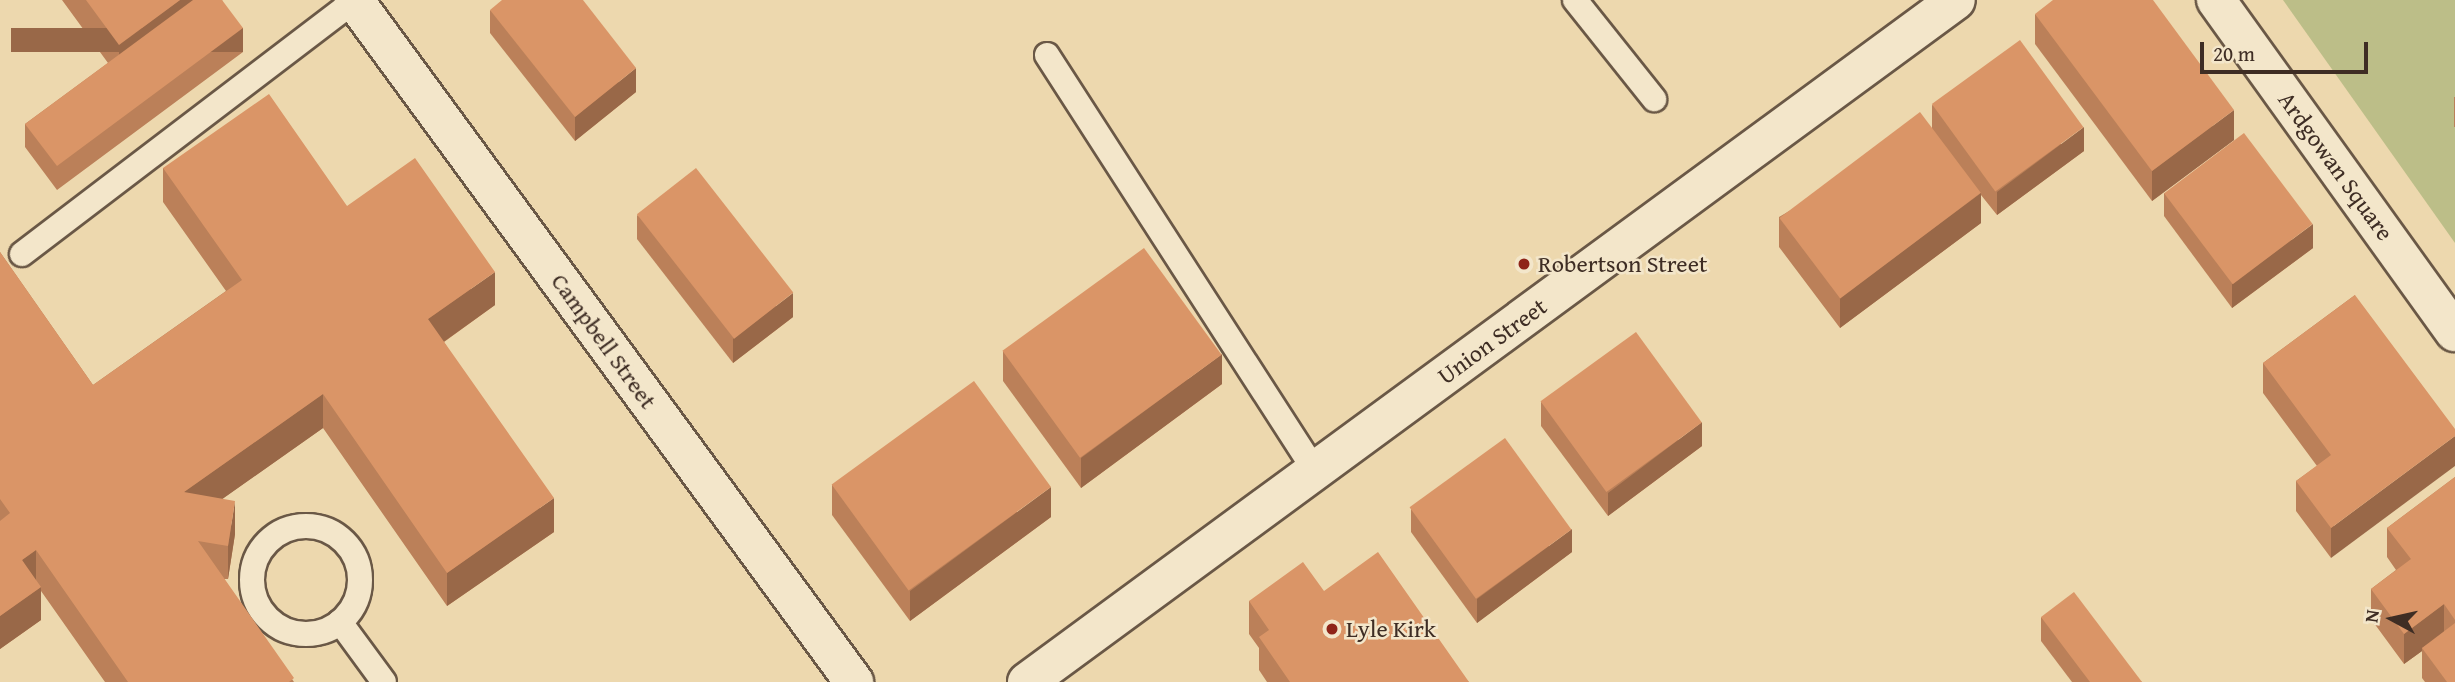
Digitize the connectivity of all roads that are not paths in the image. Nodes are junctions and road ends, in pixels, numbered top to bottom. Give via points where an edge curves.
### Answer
1 (354, 0) edge
2 (1575, 0) edge
3 (1956, 0) edge
4 (2216, 0) edge
5 (1047, 55) dead end
6 (1654, 99) dead end
7 (22, 254) dead end
8 (2455, 332) edge
9 (1315, 471) junction
10 (340, 622) junction
11 (384, 682) edge
12 (854, 682) edge
13 (1027, 682) edge

1 - 7 lane
1 - 12 street, Campbell Street
2 - 6 lane
3 - 9 street, Union Street
4 - 8 street, Ardgowan Square
5 - 9 lane
9 - 13 street, Union Street
10 - 10 lane via 317,633 296,634 276,626 261,611 253,591 252,569 260,550 275,535 295,526 316,526 336,533 351,548 359,568 360,590 352,610
10 - 11 lane

